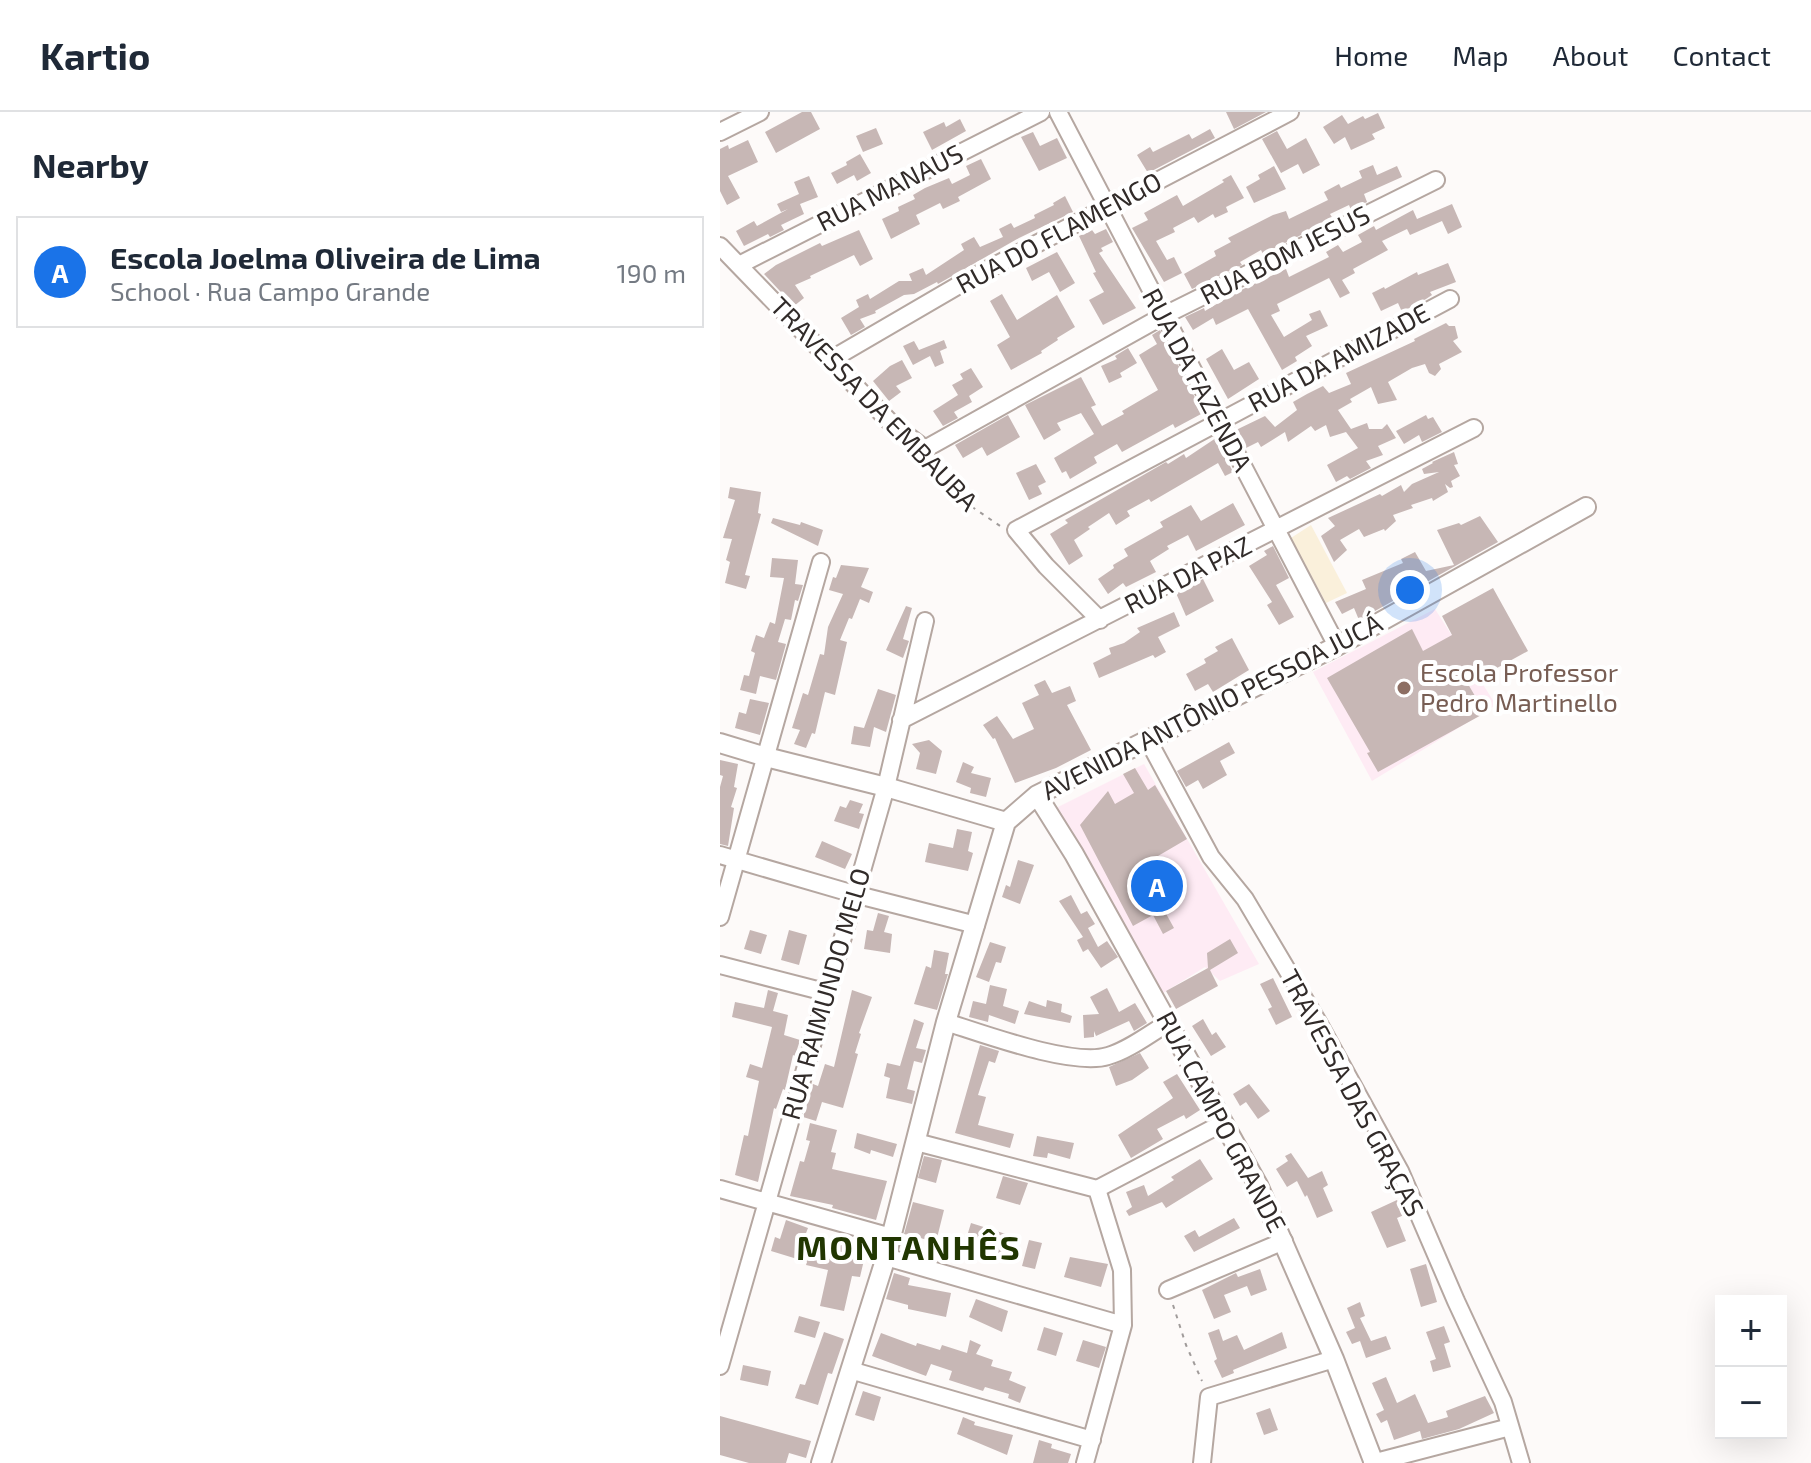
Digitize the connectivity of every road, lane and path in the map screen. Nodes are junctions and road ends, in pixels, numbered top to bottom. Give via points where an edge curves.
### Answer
1 (760, 112) edge
2 (1041, 112) edge
3 (1058, 112) edge
4 (1290, 112) edge
5 (720, 132) edge
6 (1436, 180) dead end
7 (1107, 209) junction
8 (720, 246) edge
9 (739, 265) junction
10 (1450, 299) dead end
11 (1163, 316) junction
12 (832, 359) junction
13 (1219, 421) junction
14 (1474, 428) dead end
15 (925, 449) junction
16 (1586, 507) dead end
17 (1016, 530) junction
18 (1275, 530) junction
19 (821, 562) dead end
20 (1100, 620) junction
21 (925, 621) dead end
22 (1337, 646) junction
23 (901, 720) junction
24 (1148, 740) junction
25 (720, 743) edge
26 (766, 757) junction
27 (886, 787) junction
28 (1037, 795) junction
29 (1006, 822) junction
30 (728, 858) edge
31 (854, 894) junction
32 (720, 917) edge
33 (976, 925) junction
34 (720, 965) edge
35 (825, 992) junction
36 (946, 1022) junction
37 (1168, 1023) junction
38 (1223, 1123) junction
39 (916, 1142) junction
40 (720, 1189) edge
41 (1097, 1189) junction
42 (768, 1203) junction
43 (891, 1237) junction
44 (1284, 1241) junction
45 (886, 1257) junction
46 (1168, 1290) joint
47 (1123, 1325) junction
48 (1334, 1359) junction
49 (720, 1366) edge
50 (850, 1370) junction
51 (1209, 1397) junction
52 (1510, 1427) junction
53 (1092, 1440) junction
54 (821, 1463) edge
55 (1085, 1463) edge
56 (1202, 1463) edge
57 (1373, 1463) edge
58 (1521, 1463) edge

1 - 5 street
2 - 9 street, RUA MANAUS
3 - 7 street, RUA DA FAZENDA
4 - 7 street, RUA DO FLAMENGO
6 - 11 street, RUA BOM JESUS
7 - 11 street, RUA DA FAZENDA
7 - 12 street, RUA DO FLAMENGO via 971,278
8 - 9 street, TRAVESSA DA EMBAUBA
9 - 12 street, TRAVESSA DA EMBAUBA
10 - 13 street, RUA DA AMIZADE
11 - 13 street, RUA DA FAZENDA
11 - 15 street, RUA BOM JESUS
12 - 15 street, TRAVESSA DA EMBAUBA via 891,423
13 - 17 street, RUA DA AMIZADE
13 - 18 street, RUA DA FAZENDA
14 - 18 street, RUA DA PAZ
15 - 17 path, TRAVESSA DA EMBAUBA via 962,500 1002,528
16 - 22 street, AVENIDA ANTÔNIO PESSOA JUCÁ
17 - 20 street
18 - 20 street, RUA DA PAZ
18 - 22 street, RUA DA FAZENDA
19 - 26 street
20 - 23 street, RUA DA PAZ
21 - 23 street, RUA RAIMUNDO MELO
22 - 24 street, AVENIDA ANTÔNIO PESSOA JUCÁ
23 - 27 street, RUA RAIMUNDO MELO
24 - 28 street, AVENIDA ANTÔNIO PESSOA JUCÁ
24 - 52 street, TRAVESSA DAS GRAÇAS via 1211,857 1240,891 1400,1171
25 - 26 street
26 - 27 street
26 - 30 street
27 - 29 street
27 - 31 street, RUA RAIMUNDO MELO
28 - 29 street, AVENIDA ANTÔNIO PESSOA JUCÁ
28 - 37 street, RUA CAMPO GRANDE
29 - 33 street
30 - 31 street
30 - 32 street
31 - 33 street
31 - 35 street, RUA RAIMUNDO MELO
33 - 36 street
34 - 35 street
35 - 42 street, RUA RAIMUNDO MELO
36 - 37 street via 1087,1059 1110,1056
36 - 39 street
37 - 38 street, RUA CAMPO GRANDE
38 - 41 street
38 - 44 street, RUA CAMPO GRANDE
39 - 41 street
39 - 43 street
40 - 42 street
41 - 47 street via 1122,1270
42 - 43 street
42 - 49 street, RUA RAIMUNDO MELO
43 - 45 street
44 - 46 street
44 - 48 street, RUA CAMPO GRANDE
45 - 47 street
45 - 50 street
46 - 51 path
47 - 53 street
48 - 51 street
48 - 57 street, RUA CAMPO GRANDE
50 - 53 street
50 - 54 street
51 - 56 street
52 - 57 street
52 - 58 street, TRAVESSA DAS GRAÇAS
53 - 55 street

